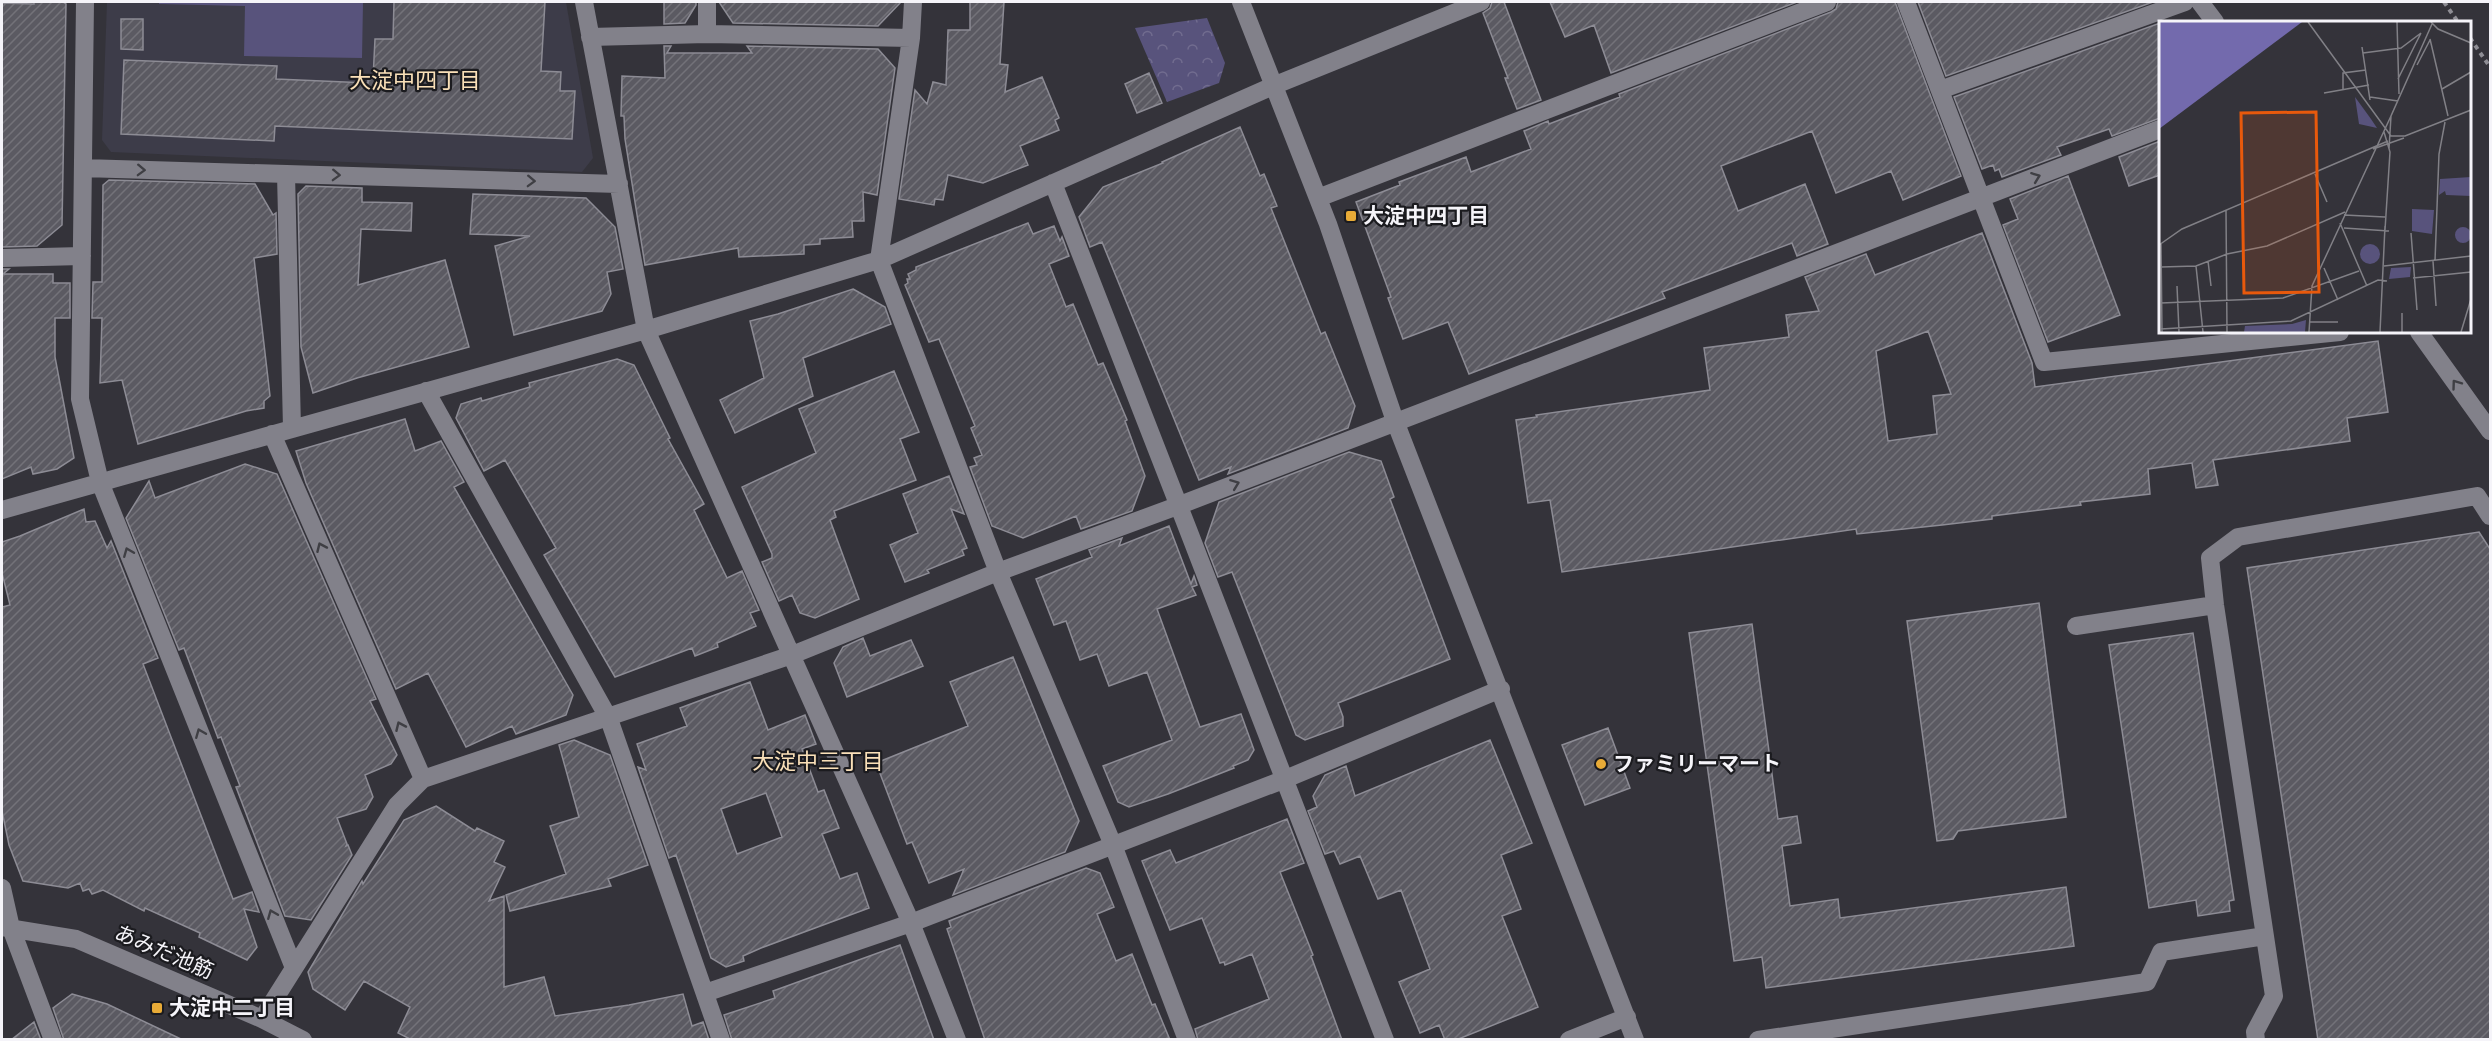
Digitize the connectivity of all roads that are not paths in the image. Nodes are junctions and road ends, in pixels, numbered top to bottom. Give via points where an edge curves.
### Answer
1 (85, 2) edge
2 (584, 2) edge
3 (707, 2) edge
4 (913, 2) edge
5 (1241, 2) edge
6 (1481, 2) edge
7 (1827, 2) edge
8 (1906, 2) edge
9 (2186, 2) edge
10 (2200, 2) edge
11 (2214, 21) edge
12 (706, 34) junction
13 (590, 37) junction
14 (911, 38) junction
15 (1273, 86) junction
16 (1940, 90) junction
17 (2159, 129) edge
18 (83, 168) junction
19 (286, 174) junction
20 (1053, 183) junction
21 (619, 184) junction
22 (1318, 198) junction
23 (1982, 198) junction
24 (82, 256) junction
25 (2, 258) edge
26 (879, 260) junction
27 (646, 330) junction
28 (2330, 333) edge
29 (2420, 333) edge
30 (426, 391) junction
31 (1395, 421) junction
32 (292, 428) junction
33 (2490, 431) edge
34 (272, 434) junction
35 (100, 482) junction
36 (1180, 505) junction
37 (2, 510) edge
38 (2490, 516) edge
39 (998, 572) junction
40 (2215, 604) junction
41 (2076, 626) dead end
42 (792, 655) junction
43 (1501, 689) junction
44 (609, 719) junction
45 (423, 779) junction
46 (1283, 780) junction
47 (1113, 845) junction
48 (2, 888) edge
49 (911, 923) junction
50 (6, 928) edge
51 (2265, 936) junction
52 (294, 968) junction
53 (705, 993) junction
54 (1627, 1017) junction
55 (262, 1019) junction
56 (53, 1040) edge
57 (303, 1040) edge
58 (721, 1040) edge
59 (957, 1040) edge
60 (1187, 1040) edge
61 (1385, 1040) edge
62 (1569, 1040) edge
63 (1635, 1040) edge
64 (1758, 1040) edge
65 (2256, 1040) edge

1 - 18 street
2 - 13 street
3 - 12 street
4 - 14 street
5 - 15 street
6 - 15 street
7 - 22 street
8 - 16 street
9 - 16 street
10 - 11 street
12 - 13 street
12 - 14 street
13 - 21 street
14 - 26 street
15 - 20 street
15 - 22 street
16 - 23 street
23 -> 17 street
18 -> 19 street
18 - 24 street
19 -> 21 street
19 - 32 street
20 - 26 street
20 - 36 street
21 - 27 street
22 - 31 street
23 - 28 street via 2044,362
23 - 31 street
24 - 25 street
24 - 35 street via 80,399
26 - 27 street
26 - 39 street
27 - 30 street
27 - 42 street
33 -> 29 street
30 - 32 street
30 - 44 street
36 -> 31 street
31 - 43 street
32 - 34 street
34 - 35 street
45 -> 34 street
35 - 37 street
52 -> 35 street
36 - 39 street
36 - 46 street
38 - 40 street via 2477,496 2238,537 2210,558
39 - 42 street
39 - 47 street
40 - 41 street
40 - 51 street
42 - 44 street
42 - 49 street
43 - 46 street
43 - 54 street
44 - 45 street
44 - 53 street
45 - 52 street via 397,805
46 - 47 street
46 - 61 street
47 - 49 street
47 - 60 street
48 - 50 street
49 - 53 street
49 - 59 street
50 - 55 street, あみだ池筋 via 76,939
50 - 56 street
51 - 64 street via 2161,952 2147,982
51 - 65 street via 2274,996 2255,1032
52 - 55 street
53 - 58 street
54 - 62 street
54 - 63 street
55 - 57 street, あみだ池筋

